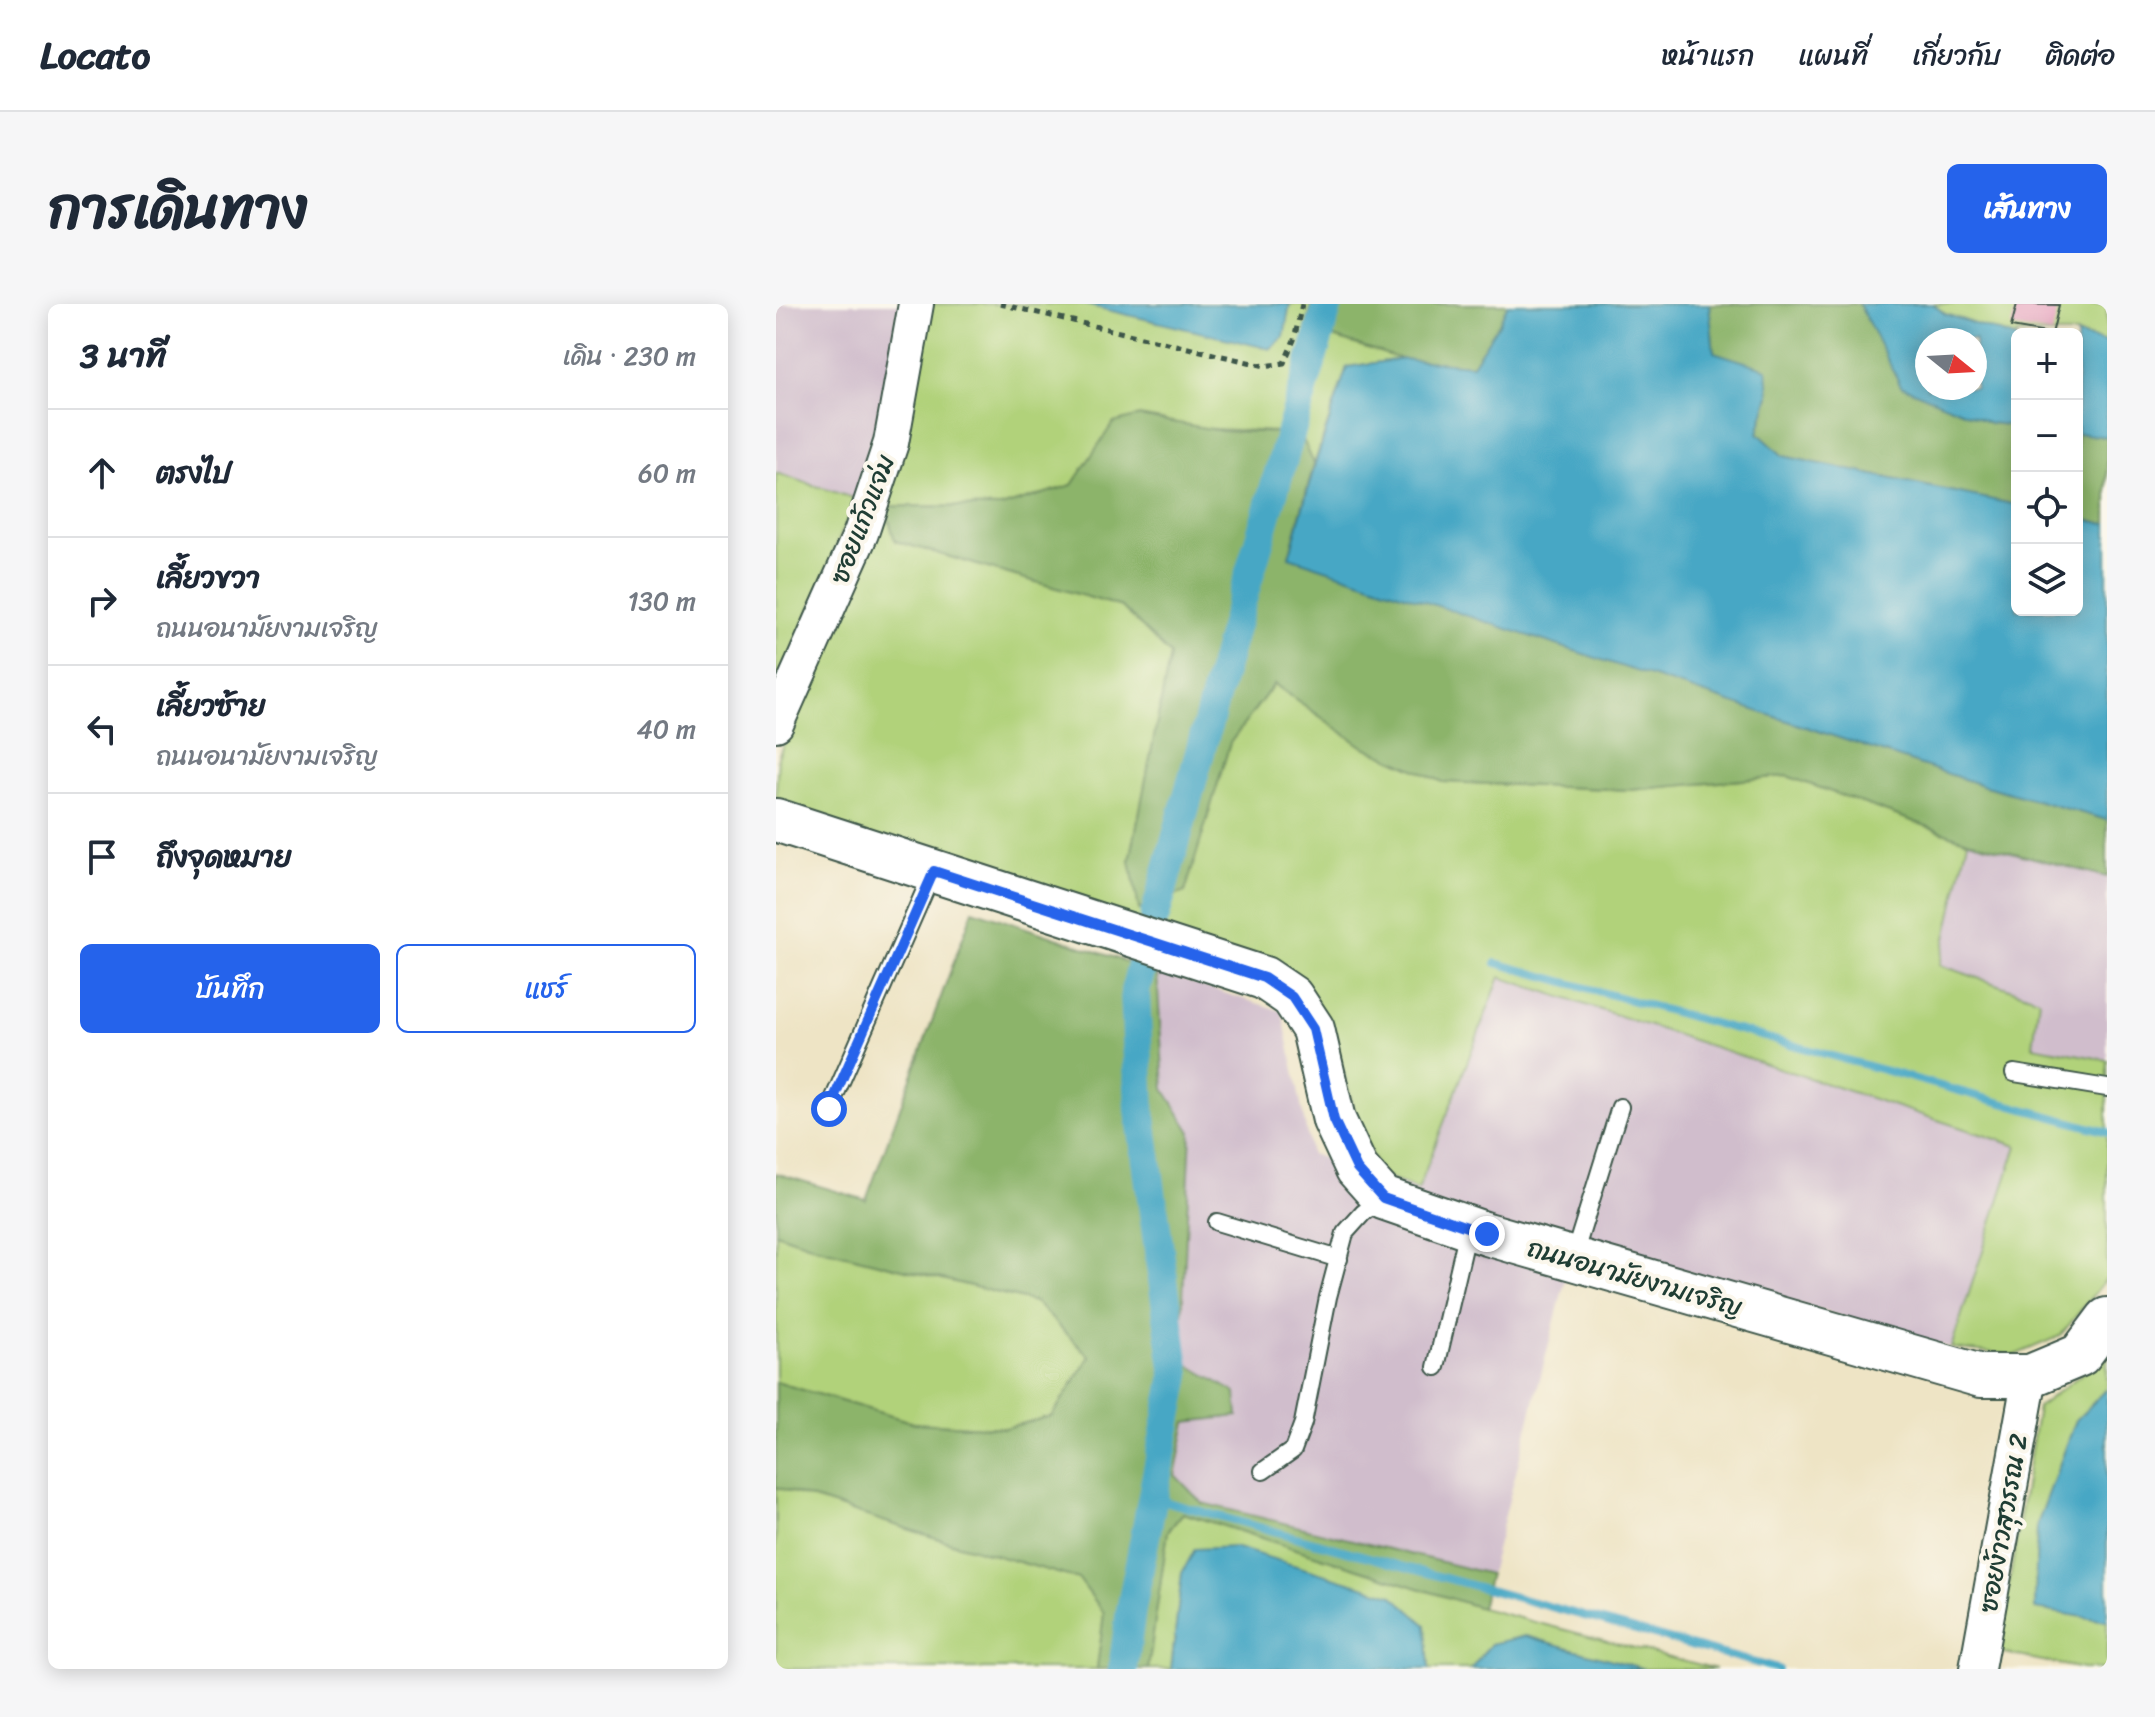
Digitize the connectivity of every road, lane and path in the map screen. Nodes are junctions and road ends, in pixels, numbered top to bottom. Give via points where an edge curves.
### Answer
1 (916, 304) edge
2 (1000, 304) edge
3 (1302, 304) edge
4 (776, 724) edge
5 (776, 820) edge
6 (934, 871) junction
7 (2014, 1073) dead end
8 (2107, 1088) edge
9 (1620, 1107) dead end
10 (829, 1109) dead end
11 (1383, 1198) junction
12 (1217, 1222) dead end
13 (1469, 1228) junction
14 (1339, 1259) junction
15 (1572, 1259) junction
16 (2107, 1319) edge
17 (1436, 1367) dead end
18 (2030, 1376) junction
19 (1263, 1471) dead end
20 (1977, 1669) edge

1 - 4 street, ซอยแก้วแจ่ม via 891,443 861,533
2 - 3 path via 1265,366 1284,363
5 - 6 street, ถนนอนามัยงามเจริญ
6 - 10 lane
6 - 11 street, ถนนอนามัยงามเจริญ via 1264,978 1292,997 1313,1029 1334,1120 1357,1169
7 - 8 lane
9 - 15 lane
11 - 13 street, ถนนอนามัยงามเจริญ
11 - 14 lane via 1345,1233
12 - 14 lane
13 - 15 street, ถนนอนามัยงามเจริญ
13 - 17 lane
14 - 19 lane via 1303,1423 1293,1450
15 - 18 street, ถนนอนามัยงามเจริญ via 1981,1376
16 - 18 street, ถนนอนามัยงามเจริญ via 2080,1355
18 - 20 street, ซอยง้าวสุวรรณ 2

